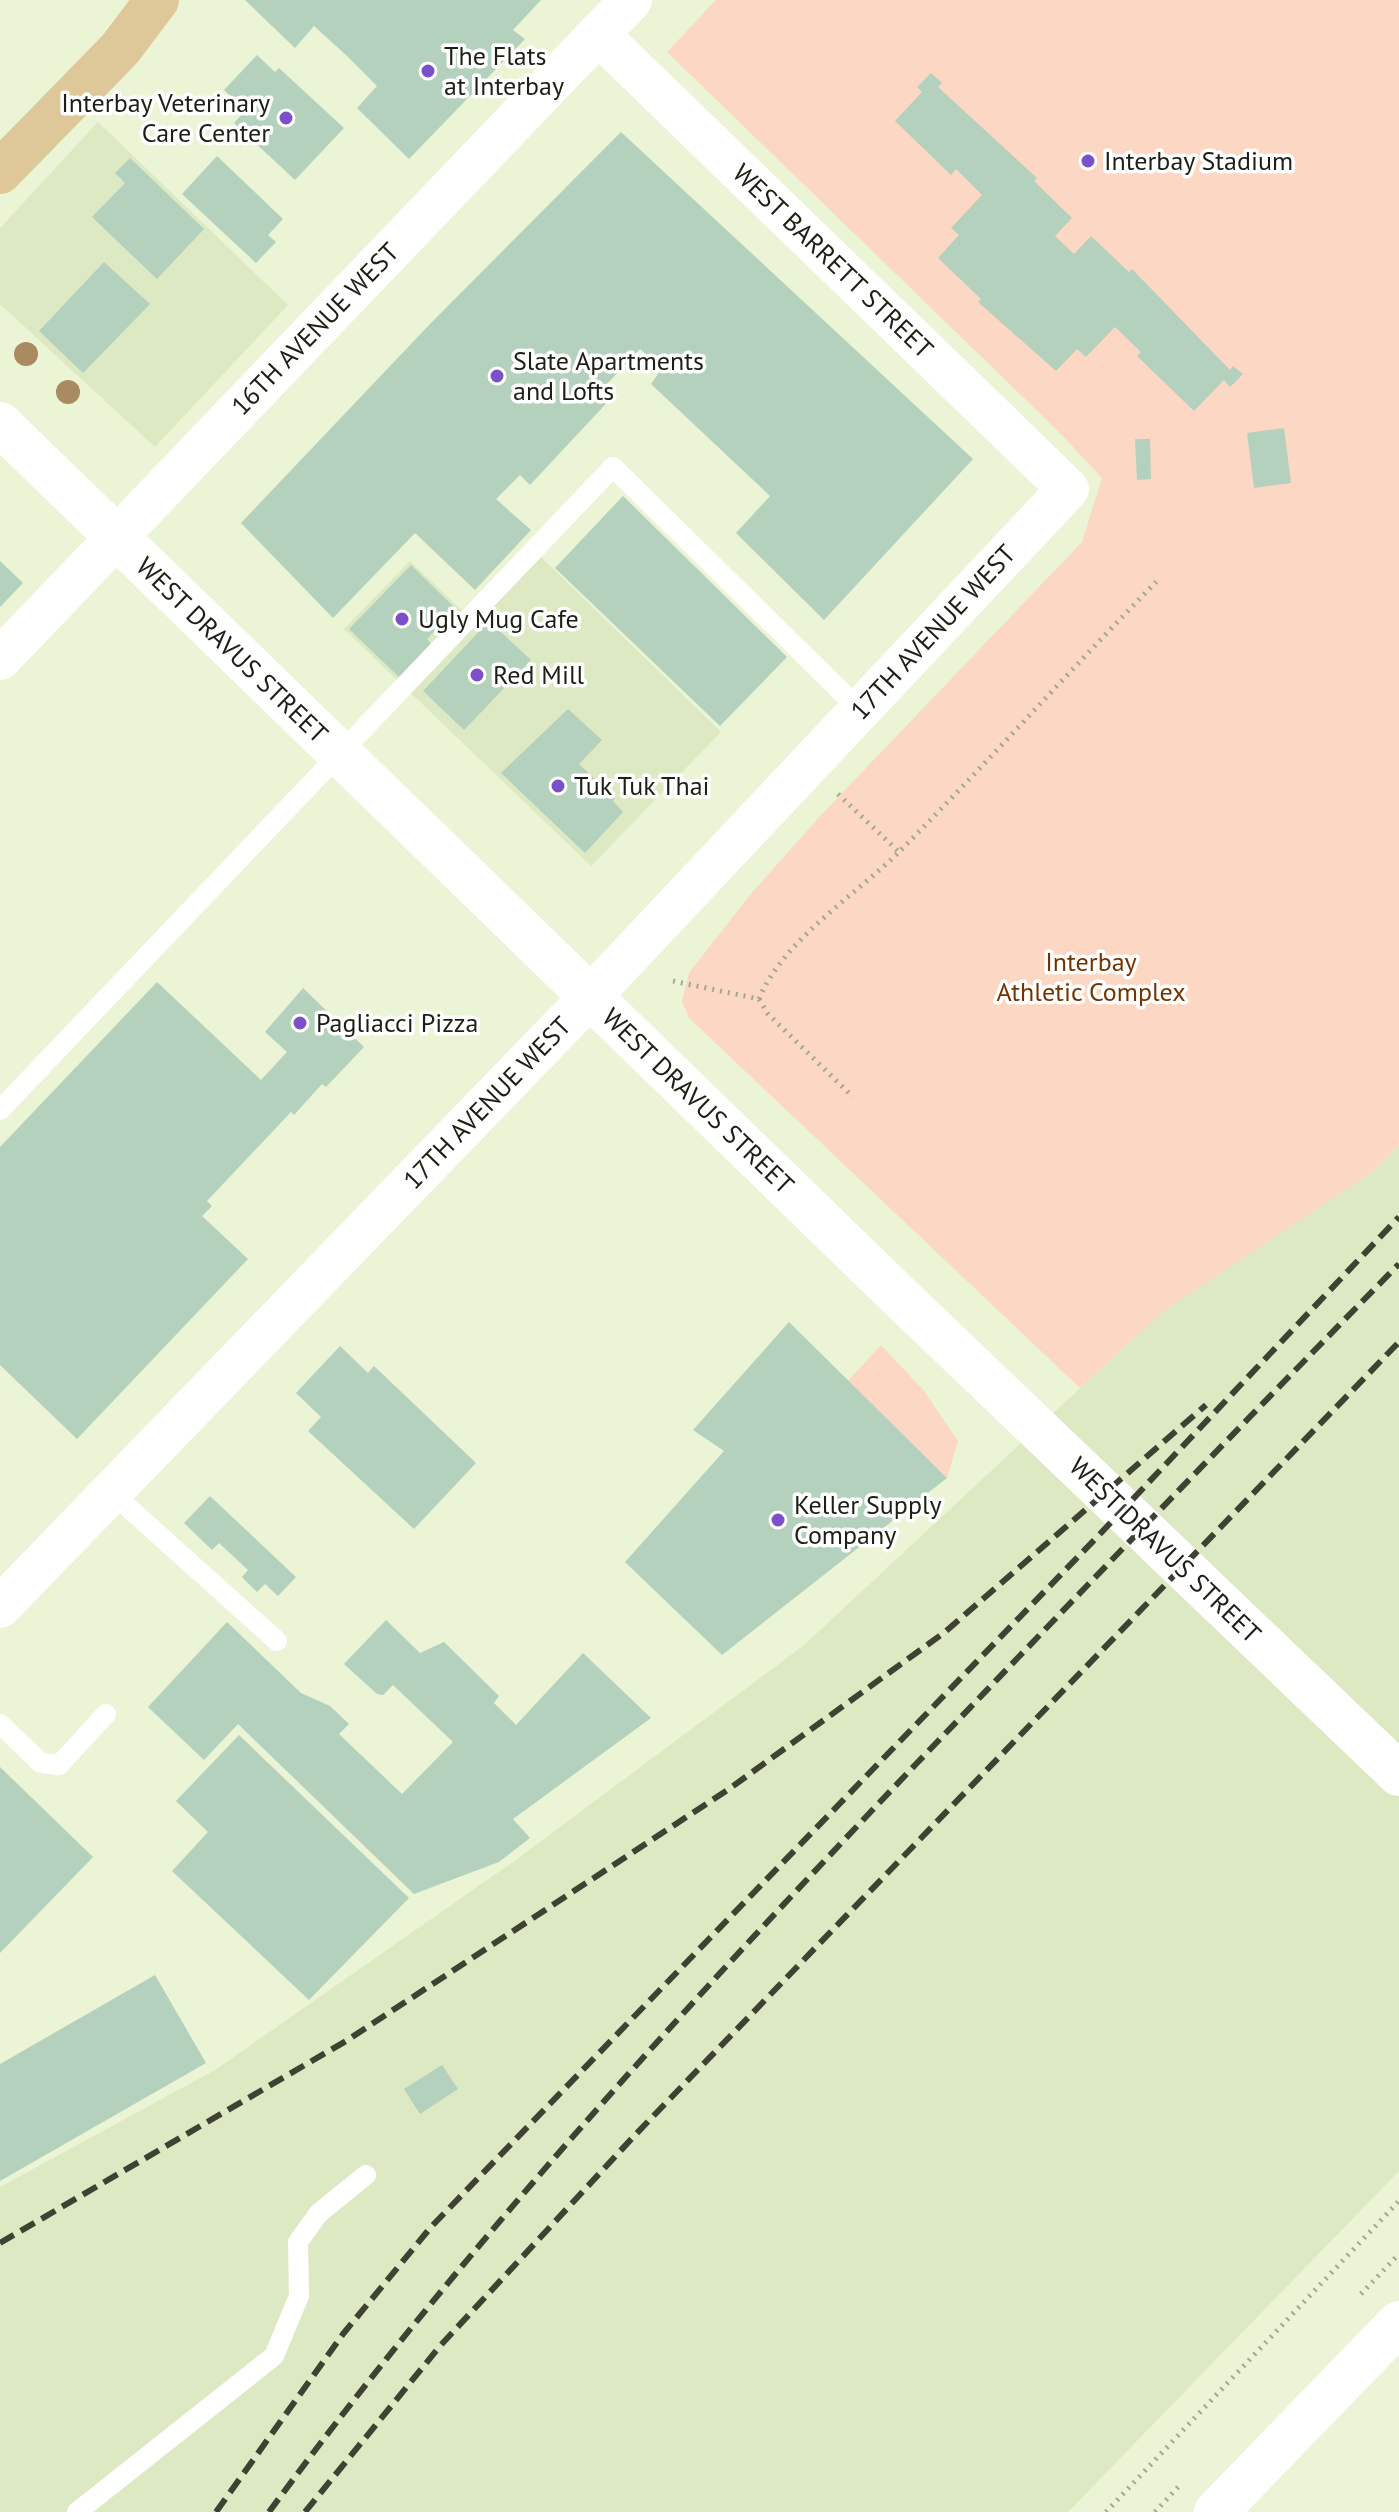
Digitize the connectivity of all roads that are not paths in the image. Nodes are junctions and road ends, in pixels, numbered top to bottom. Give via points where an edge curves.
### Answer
1 (157, 0) edge
2 (631, 0) edge
3 (598, 34) junction
4 (0, 172) edge
5 (0, 424) edge
6 (1068, 489) joint
7 (115, 538) junction
8 (0, 659) edge
9 (860, 710) junction
10 (340, 754) junction
11 (590, 997) junction
12 (0, 1110) edge
13 (111, 1492) junction
14 (0, 1607) edge
15 (277, 1641) dead end
16 (106, 1714) dead end
17 (0, 1724) edge
18 (1399, 1774) edge
19 (366, 2175) dead end
20 (1399, 2323) edge
21 (77, 2512) edge
22 (1216, 2512) edge

1 - 4 main road via 120,49
2 - 3 street, 16TH AVENUE WEST
3 - 6 street, WEST BARRETT STREET
3 - 7 street, 16TH AVENUE WEST
5 - 7 main road, WEST DRAVUS STREET
6 - 9 street, 17TH AVENUE WEST
7 - 8 street, 16TH AVENUE WEST
7 - 10 main road, WEST DRAVUS STREET
9 - 10 lane via 613,467
9 - 11 street, 17TH AVENUE WEST
10 - 11 main road, WEST DRAVUS STREET
10 - 12 lane
11 - 13 street, 17TH AVENUE WEST
11 - 18 main road, WEST DRAVUS STREET
13 - 14 street, 17TH AVENUE WEST
13 - 15 lane
16 - 17 lane via 59,1765 41,1763
19 - 21 lane via 319,2213 298,2242 299,2296 274,2356
20 - 22 main road

